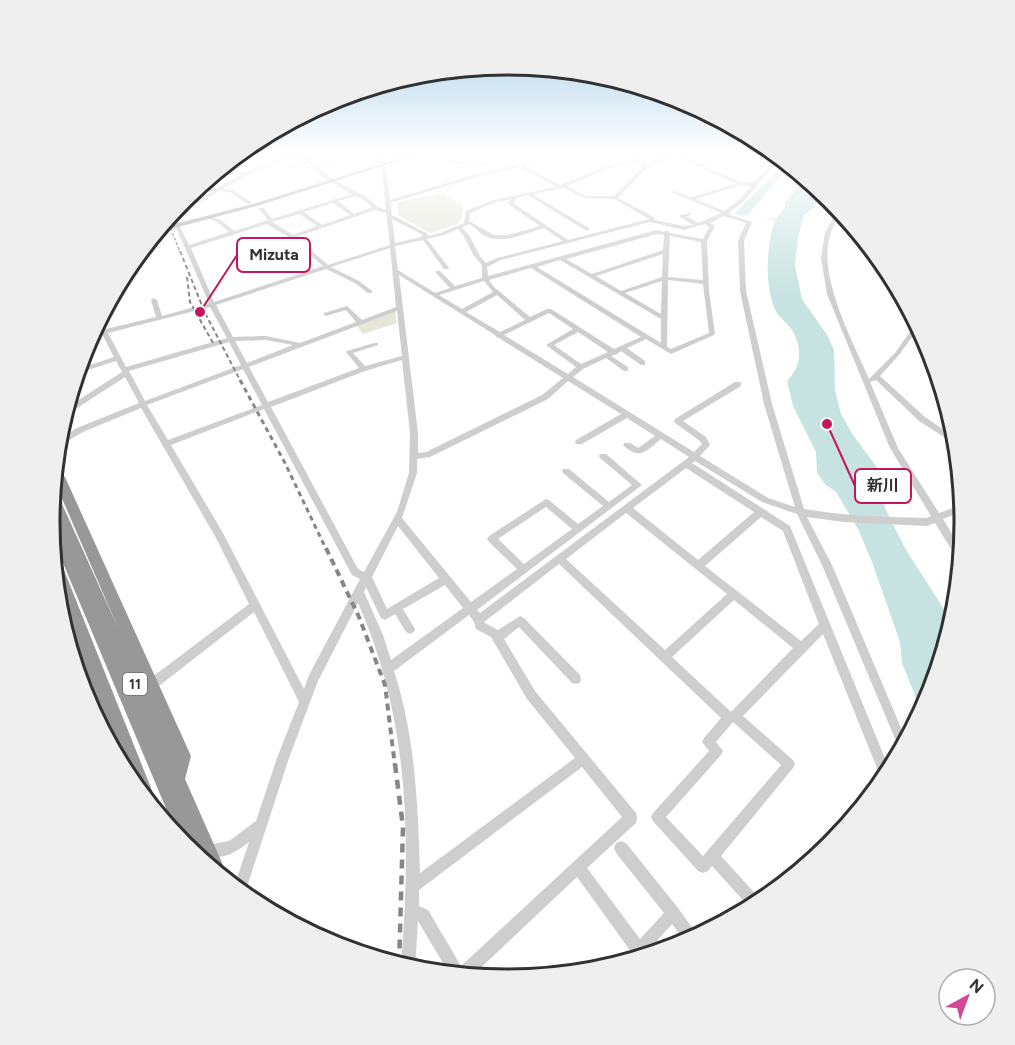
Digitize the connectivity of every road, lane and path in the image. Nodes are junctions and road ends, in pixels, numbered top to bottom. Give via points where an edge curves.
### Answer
1 (203, 201) edge
2 (246, 201) edge
3 (257, 201) edge
4 (263, 201) edge
5 (334, 201) joint
6 (368, 201) edge
7 (393, 201) edge
8 (496, 201) edge
9 (512, 201) edge
10 (540, 201) edge
11 (620, 201) edge
12 (693, 201) edge
13 (739, 201) edge
14 (389, 202) joint
15 (249, 203) junction
16 (375, 207) junction
17 (262, 209) dead end
18 (300, 212) junction
19 (184, 213) edge
20 (725, 213) junction
21 (390, 214) junction
22 (688, 214) dead end
23 (353, 215) junction
24 (210, 217) junction
25 (835, 218) edge
26 (179, 219) edge
27 (178, 220) edge
28 (652, 220) junction
29 (175, 222) edge
30 (269, 222) junction
31 (468, 222) junction
32 (705, 222) junction
33 (697, 225) junction
34 (320, 226) junction
35 (545, 226) junction
36 (459, 228) junction
37 (587, 229) dead end
38 (667, 232) junction
39 (233, 233) junction
40 (425, 236) junction
41 (292, 237) junction
42 (704, 241) junction
43 (568, 242) junction
44 (394, 245) junction
45 (188, 247) junction
46 (666, 251) junction
47 (562, 259) junction
48 (484, 265) junction
49 (532, 266) junction
50 (328, 268) junction
51 (447, 268) dead end
52 (396, 271) junction
53 (438, 272) dead end
54 (591, 276) junction
55 (665, 278) junction
56 (485, 279) junction
57 (705, 282) junction
58 (454, 289) junction
59 (370, 292) dead end
60 (498, 292) junction
61 (620, 293) junction
62 (434, 295) junction
63 (154, 300) dead end
64 (212, 304) junction
65 (399, 308) junction
66 (461, 312) junction
67 (326, 314) dead end
68 (159, 318) junction
69 (665, 319) junction
70 (529, 320) junction
71 (360, 322) junction
72 (578, 329) junction
73 (104, 331) joint
74 (913, 333) edge
75 (498, 336) junction
76 (646, 337) junction
77 (231, 339) junction
78 (376, 344) dead end
79 (300, 345) junction
80 (664, 348) junction
81 (623, 350) junction
82 (611, 354) junction
83 (406, 357) junction
84 (119, 358) junction
85 (643, 363) dead end
86 (245, 366) junction
87 (581, 367) junction
88 (88, 368) edge
89 (363, 369) junction
90 (626, 369) dead end
91 (125, 371) junction
92 (876, 376) junction
93 (567, 378) junction
94 (738, 384) dead end
95 (868, 384) junction
96 (143, 404) junction
97 (76, 405) edge
98 (268, 406) junction
99 (626, 415) junction
100 (936, 422) dead end
101 (945, 430) edge
102 (946, 433) edge
103 (660, 436) junction
104 (69, 437) edge
105 (579, 442) dead end
106 (167, 444) junction
107 (627, 445) dead end
108 (415, 456) junction
109 (603, 456) dead end
110 (692, 460) junction
111 (566, 471) dead end
112 (62, 482) edge
113 (608, 506) junction
114 (626, 508) junction
115 (955, 511) edge
116 (760, 512) junction
117 (60, 514) edge
118 (805, 514) junction
119 (397, 518) junction
120 (937, 518) junction
121 (578, 529) junction
122 (61, 539) edge
123 (954, 546) edge
124 (560, 559) junction
125 (698, 566) junction
126 (523, 569) junction
127 (367, 578) junction
128 (446, 579) junction
129 (359, 592) junction
130 (66, 594) edge
131 (734, 594) junction
132 (255, 605) junction
133 (397, 608) junction
134 (469, 608) junction
135 (479, 620) junction
136 (825, 625) junction
137 (410, 629) dead end
138 (495, 634) junction
139 (801, 648) junction
140 (664, 657) junction
141 (388, 669) junction
142 (576, 680) dead end
143 (151, 685) junction
144 (304, 701) junction
145 (732, 717) junction
146 (900, 737) edge
147 (583, 759) junction
148 (882, 767) edge
149 (136, 773) edge
150 (176, 779) junction
151 (261, 824) junction
152 (198, 846) edge
153 (199, 847) edge
154 (621, 848) dead end
155 (204, 852) edge
156 (712, 856) junction
157 (578, 867) junction
158 (242, 883) edge
159 (413, 886) junction
160 (751, 898) edge
161 (413, 911) junction
162 (672, 913) junction
163 (687, 932) edge
164 (646, 948) edge
165 (640, 950) edge
166 (409, 959) edge
167 (454, 967) edge
168 (469, 968) edge

1 - 19 street
2 - 15 street
3 - 15 main road
4 - 24 main road
5 - 18 street
5 - 23 street
6 - 16 street
7 - 14 street
8 - 31 street via 468,212
9 - 35 street via 510,203
10 - 37 street
11 - 28 street
12 - 20 street
13 - 20 street
14 - 21 street
15 - 26 main road
16 - 21 street
16 - 23 street
17 - 30 street
18 - 30 street
18 - 34 street
20 - 32 street
20 - 118 street via 749,222 741,241 743,291 768,404
21 - 40 street
21 - 44 street
22 - 33 street via 682,216
23 - 34 street
24 - 27 main road
24 - 39 street
25 - 95 street via 828,233 824,258 830,294
28 - 33 street via 684,228
28 - 43 street
29 - 45 street
30 - 39 street
30 - 41 street
31 - 35 street via 499,239
31 - 36 street
32 - 33 street
32 - 42 street via 712,226
34 - 41 street
35 - 43 street
36 - 40 street
36 - 48 street via 464,230
38 - 42 street
38 - 46 street
38 - 47 street
39 - 45 street
40 - 44 street
40 - 51 street
41 - 50 street
42 - 57 street
43 - 48 street
44 - 50 street
44 - 52 street
45 - 64 street
46 - 54 street
46 - 55 street
47 - 49 street
47 - 54 street
48 - 56 street
49 - 56 street
49 - 76 street
50 - 59 street
50 - 64 street
52 - 62 street
52 - 65 street
53 - 58 street
54 - 61 street
55 - 57 street
55 - 61 street
55 - 69 street
56 - 58 street
56 - 60 street
57 - 80 street via 712,334 671,352
58 - 62 street
60 - 66 street
60 - 70 street
61 - 69 street
62 - 66 street
63 - 68 street
64 - 68 street
64 - 77 street
65 - 71 street
65 - 83 street
66 - 75 street
67 - 71 street via 348,308
68 - 73 street
69 - 80 street
70 - 72 street via 549,310
70 - 75 street
71 - 79 street
72 - 82 street
72 - 87 street via 549,345
73 - 84 street
74 - 92 street
75 - 93 street
76 - 80 street
76 - 81 street
77 - 79 street via 266,338
77 - 86 street
77 - 91 street
78 - 89 street via 349,352
79 - 86 street
81 - 82 street
81 - 85 street
82 - 87 street
82 - 90 street
83 - 89 street
83 - 108 street
84 - 88 street
84 - 91 street
86 - 96 street
86 - 98 street
87 - 93 street
89 - 98 street
91 - 96 street
91 - 97 street
92 - 95 street
92 - 102 street via 922,419
93 - 99 street
93 - 108 street via 545,397 427,455
94 - 110 street via 678,421 706,445
95 - 120 street via 894,448
96 - 104 street
96 - 106 street
98 - 106 street
98 - 127 street via 355,572
99 - 103 street
99 - 105 street
100 - 101 street
103 - 107 street via 638,452
103 - 110 street
106 - 132 street
108 - 119 street via 408,492
109 - 113 street via 638,485
110 - 114 street
110 - 116 street
110 - 118 street via 765,500
111 - 113 street
112 - 143 highway
113 - 121 street
114 - 124 street
114 - 125 street
115 - 120 street
116 - 125 street
116 - 136 street via 787,529
117 - 150 highway, 11
118 - 120 street via 927,522
118 - 146 street
119 - 127 street
119 - 128 street
120 - 123 street
121 - 126 street
121 - 126 street via 546,502 492,539
122 - 152 highway
124 - 135 street
124 - 140 street
125 - 131 street
126 - 134 street
127 - 129 street
127 - 133 street via 385,615
128 - 133 street
128 - 134 street
129 - 141 street via 377,629
129 - 144 street
130 - 149 highway
131 - 139 street
131 - 140 street
132 - 143 street
132 - 144 street
133 - 137 street
134 - 135 street
134 - 141 street
135 - 138 street via 480,626
136 - 139 street
136 - 148 street
138 - 142 street via 499,636 520,621
138 - 147 street via 531,695
139 - 145 street
140 - 145 street
141 - 159 street via 407,775
143 - 150 highway via 182,756
144 - 151 street
145 - 156 street via 789,764
145 - 156 street via 708,742 717,751 657,817 703,866
147 - 157 street via 631,818
147 - 159 street
150 - 153 highway, 11
151 - 155 street via 232,847
151 - 158 street
154 - 162 street
156 - 160 street
157 - 165 street
157 - 168 street
159 - 161 street
161 - 166 street
161 - 167 street via 423,915
162 - 163 street
162 - 164 street

